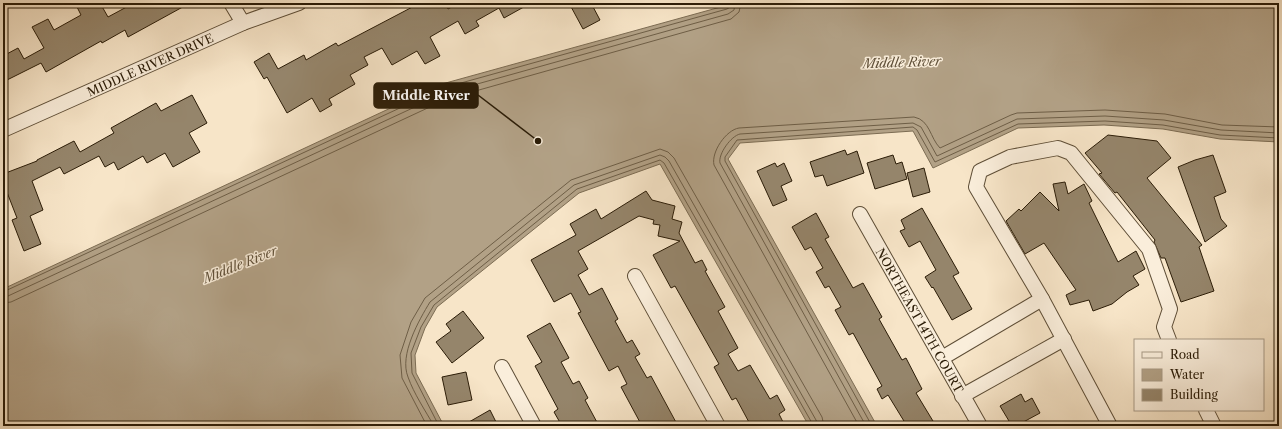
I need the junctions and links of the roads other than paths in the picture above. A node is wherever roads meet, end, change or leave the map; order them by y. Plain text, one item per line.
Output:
1 (231, 3) edge
2 (299, 3) edge
3 (243, 23) junction
4 (3, 130) edge
5 (860, 214) dead end
6 (635, 276) dead end
7 (1042, 299) junction
8 (1064, 339) junction
9 (1169, 339) edge
10 (942, 358) junction
11 (502, 367) dead end
12 (962, 396) junction
13 (1206, 411) edge
14 (534, 426) edge
15 (718, 426) edge
16 (980, 426) edge
17 (1110, 426) edge
18 (1214, 426) edge

1 - 3 street
2 - 3 street, MIDDLE RIVER DRIVE
3 - 4 street, MIDDLE RIVER DRIVE
5 - 10 street, NORTHEAST 14TH COURT
6 - 15 street
7 - 8 street
7 - 9 street
7 - 10 street
8 - 12 street
8 - 17 street
10 - 12 street, NORTHEAST 14TH COURT
11 - 14 street
12 - 16 street, NORTHEAST 14TH COURT
13 - 18 street

